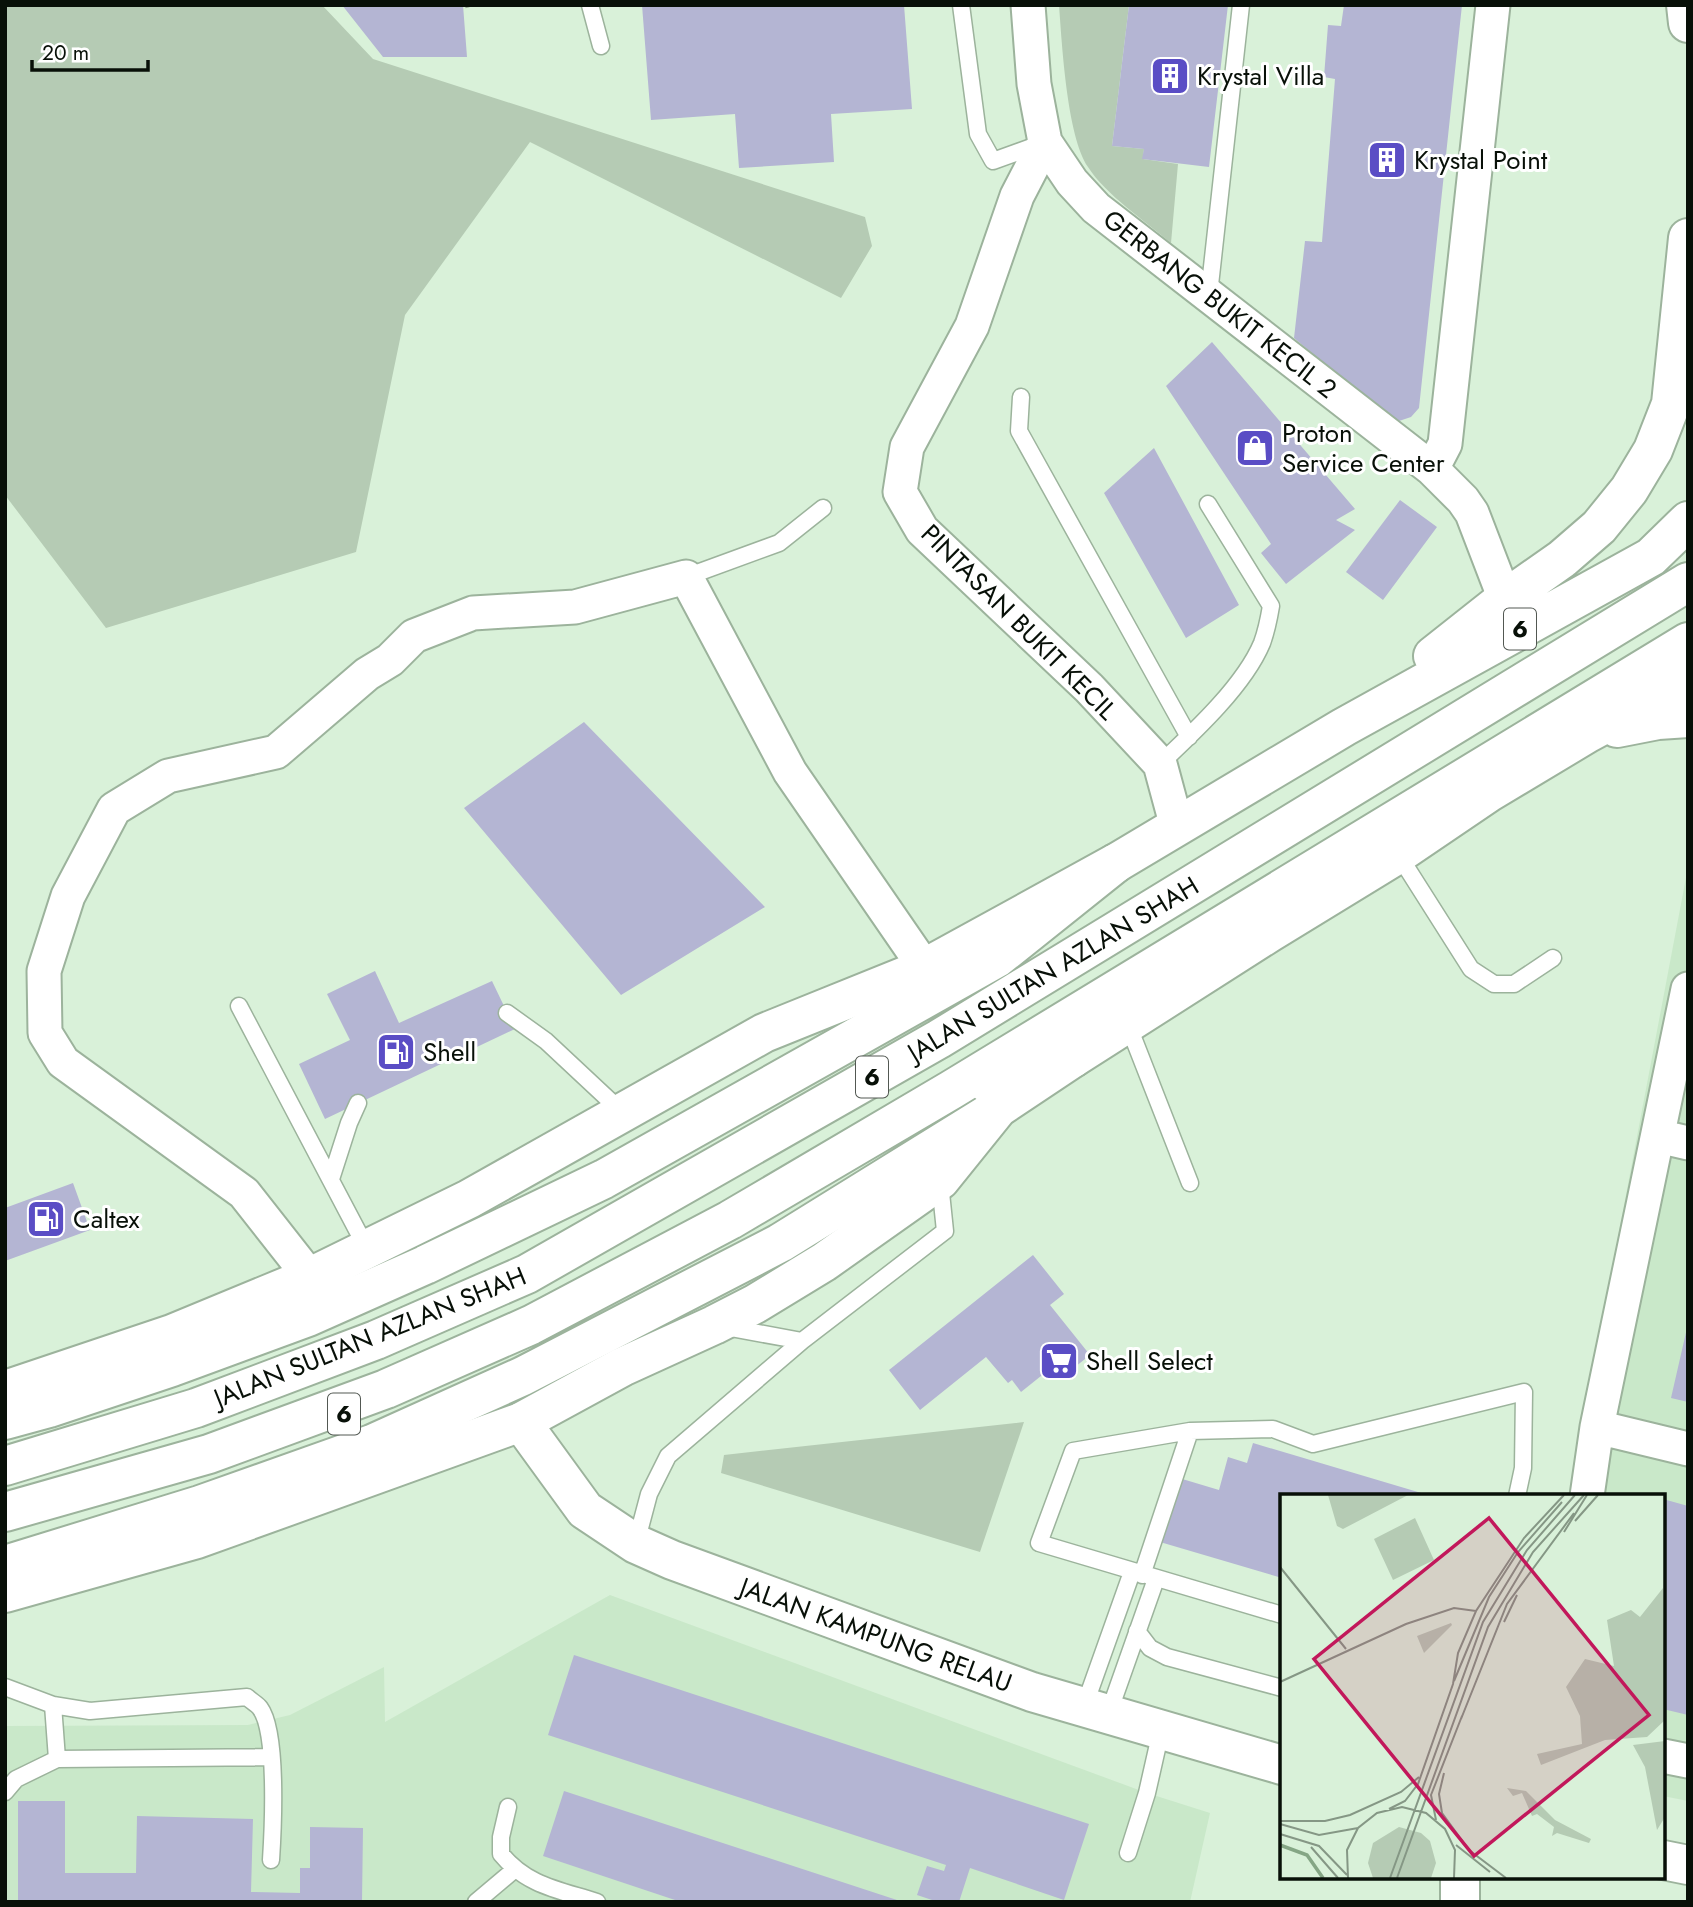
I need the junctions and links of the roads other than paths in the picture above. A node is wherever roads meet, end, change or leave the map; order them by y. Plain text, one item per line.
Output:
1 (590, 5) edge
2 (961, 5) edge
3 (1028, 5) edge
4 (1241, 5) edge
5 (1493, 5) edge
6 (1686, 5) edge
7 (1688, 23) edge
8 (601, 46) dead end
9 (1045, 142) junction
10 (1688, 238) edge
11 (1209, 293) junction
12 (1021, 397) dead end
13 (1432, 470) junction
14 (1208, 504) dead end
15 (823, 508) dead end
16 (1688, 521) edge
17 (686, 577) junction
18 (1688, 582) edge
19 (1506, 599) junction
20 (1688, 642) edge
21 (1688, 680) edge
22 (1688, 718) edge
23 (1344, 727) junction
24 (1588, 733) junction
25 (1189, 737) junction
26 (1160, 764) junction
27 (1177, 827) junction
28 (1398, 854) junction
29 (1116, 863) junction
30 (1553, 958) dead end
31 (925, 968) junction
32 (1688, 989) edge
33 (239, 1006) dead end
34 (507, 1013) dead end
35 (1127, 1022) junction
36 (1073, 1058) junction
37 (358, 1103) dead end
38 (998, 1108) junction
39 (622, 1112) junction
40 (1673, 1139) edge
41 (331, 1179) junction
42 (940, 1180) junction
43 (1190, 1183) dead end
44 (367, 1249) junction
45 (310, 1277) junction
46 (714, 1325) junction
47 (802, 1341) junction
48 (5, 1390) edge
49 (5, 1420) edge
50 (521, 1422) junction
51 (1597, 1427) junction
52 (1190, 1431) junction
53 (1688, 1449) edge
54 (5, 1466) edge
55 (1517, 1494) edge
56 (1587, 1494) edge
57 (5, 1512) edge
58 (5, 1521) edge
59 (636, 1544) junction
60 (5, 1565) edge
61 (1143, 1575) junction
62 (5, 1593) edge
63 (1280, 1614) edge
64 (1137, 1631) junction
65 (5, 1687) edge
66 (1280, 1687) edge
67 (53, 1705) junction
68 (1095, 1713) junction
69 (1161, 1731) junction
70 (1665, 1756) edge
71 (271, 1757) junction
72 (57, 1759) junction
73 (1688, 1761) edge
74 (1280, 1764) edge
75 (5, 1792) edge
76 (508, 1807) dead end
77 (1128, 1853) dead end
78 (271, 1860) dead end
79 (1665, 1860) edge
80 (1688, 1866) edge
81 (514, 1870) junction
82 (1460, 1879) edge
83 (476, 1902) edge
84 (597, 1902) edge
85 (1460, 1902) edge

1 - 8 lane
2 - 9 lane
3 - 9 street, GERBANG BUKIT KECIL 2
4 - 11 lane
5 - 13 street
6 - 7 main road
9 - 11 street, GERBANG BUKIT KECIL 2
9 - 26 street, PINTASAN BUKIT KECIL
10 - 19 main road
11 - 13 street, GERBANG BUKIT KECIL 2
12 - 25 lane
13 - 19 street, GERBANG BUKIT KECIL 2
14 - 25 lane
15 - 17 lane
16 - 23 main road, 6
17 - 31 street
17 - 45 street
18 - 54 main road, JALAN SULTAN AZLAN SHAH / 6
19 - 23 main road
20 - 57 main road, JALAN SULTAN AZLAN SHAH / 6
21 - 24 main road, JALAN SULTAN AZLAN SHAH / 6
22 - 24 main road
23 - 27 main road, 6
24 - 28 main road, JALAN SULTAN AZLAN SHAH / 6
25 - 26 lane
26 - 27 street, PINTASAN BUKIT KECIL
27 - 29 main road, 6
28 - 30 lane
28 - 35 main road, JALAN SULTAN AZLAN SHAH / 6
29 - 31 main road, 6
29 - 49 main road
31 - 39 main road, 6
32 - 40 street
33 - 41 lane
34 - 39 lane
35 - 36 main road, JALAN SULTAN AZLAN SHAH / 6
35 - 43 lane
36 - 38 main road, JALAN SULTAN AZLAN SHAH / 6
36 - 58 main road, JALAN SULTAN AZLAN SHAH / 6
37 - 41 lane
38 - 42 main road, JALAN SULTAN AZLAN SHAH / 6
38 - 60 main road
39 - 44 main road, 6
40 - 51 street
41 - 44 lane
42 - 46 main road, JALAN SULTAN AZLAN SHAH / 6
42 - 47 lane
44 - 45 main road, 6
45 - 48 main road, 6
46 - 47 lane
46 - 50 main road, JALAN SULTAN AZLAN SHAH / 6
47 - 59 lane
50 - 59 main road, JALAN KAMPUNG RELAU
50 - 62 main road, JALAN SULTAN AZLAN SHAH / 6
51 - 53 street
51 - 56 street
52 - 55 lane
52 - 61 lane
52 - 61 lane
59 - 68 main road, JALAN KAMPUNG RELAU
61 - 63 lane
61 - 64 lane
61 - 68 lane
64 - 66 lane
64 - 68 lane
65 - 67 lane
67 - 71 lane
67 - 72 lane
68 - 69 main road, JALAN KAMPUNG RELAU
69 - 74 main road, JALAN KAMPUNG RELAU
69 - 77 lane
70 - 73 street
71 - 72 lane
71 - 78 lane
72 - 75 lane
76 - 81 lane
79 - 80 main road
81 - 83 lane
81 - 84 lane
82 - 85 main road

